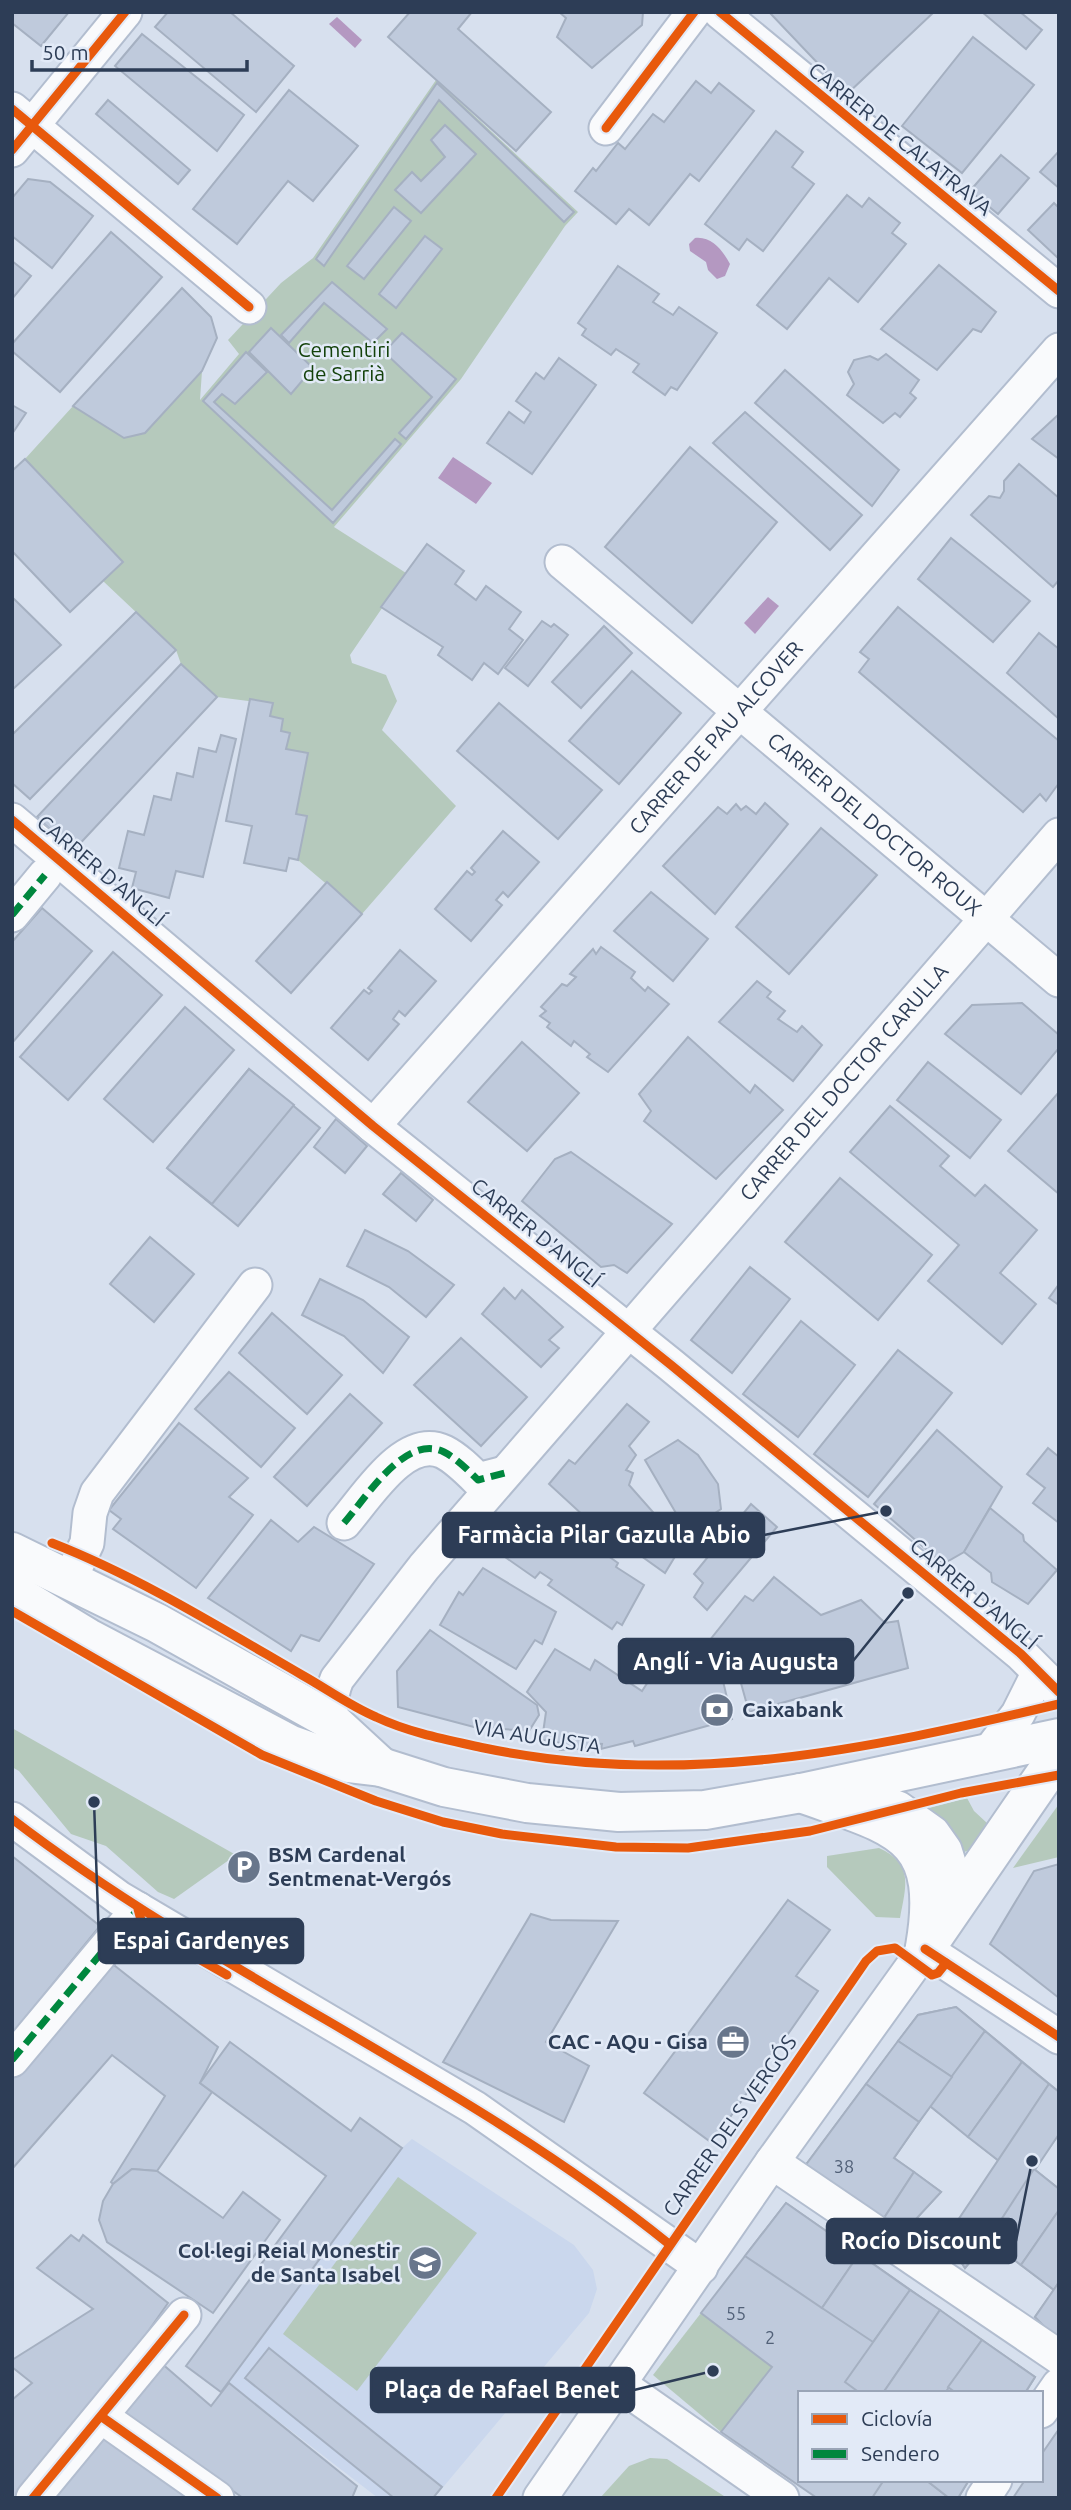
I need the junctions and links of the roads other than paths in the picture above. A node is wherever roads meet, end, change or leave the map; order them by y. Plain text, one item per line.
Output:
1 (125, 12) edge
2 (694, 12) edge
3 (720, 12) edge
4 (18, 128) edge
5 (606, 128) dead end
6 (1059, 291) edge
7 (249, 307) dead end
8 (1059, 350) edge
9 (562, 562) dead end
10 (740, 711) junction
11 (12, 820) edge
12 (1059, 835) edge
13 (45, 875) dead end
14 (12, 915) edge
15 (986, 920) junction
16 (1059, 980) edge
17 (373, 1126) junction
18 (255, 1285) dead end
19 (629, 1331) junction
20 (505, 1473) junction
21 (344, 1523) dead end
22 (12, 1552) edge
23 (70, 1579) junction
24 (12, 1592) edge
25 (1048, 1683) edge
26 (330, 1720) junction
27 (1059, 1738) edge
28 (1059, 1754) edge
29 (986, 1756) junction
30 (340, 1762) junction
31 (381, 1767) junction
32 (840, 1785) junction
33 (801, 1793) junction
34 (12, 1819) edge
35 (138, 1909) junction
36 (925, 1949) junction
37 (1059, 2038) edge
38 (14, 2056) edge
39 (772, 2162) junction
40 (701, 2267) junction
41 (184, 2315) dead end
42 (1059, 2357) edge
43 (619, 2384) junction
44 (1059, 2385) edge
45 (1043, 2408) edge
46 (102, 2417) junction
47 (994, 2482) edge
48 (33, 2498) edge
49 (217, 2498) edge
50 (540, 2498) edge
51 (782, 2498) edge
52 (983, 2498) edge

1 - 4 street
2 - 5 street
3 - 6 street, CARRER DE CALATRAVA
4 - 7 street
8 - 10 street, CARRER DE PAU ALCOVER
9 - 10 street, CARRER DEL DOCTOR ROUX
10 - 15 street, CARRER DEL DOCTOR ROUX
10 - 17 street, CARRER DE PAU ALCOVER
11 - 17 street, CARRER D'ANGLÍ
12 - 15 street, CARRER DEL DOCTOR CARULLA
13 - 14 street
15 - 16 street, CARRER DEL DOCTOR ROUX
15 - 19 street, CARRER DEL DOCTOR CARULLA
17 - 19 street, CARRER D'ANGLÍ
18 - 23 street
19 - 20 street, CARRER DEL DOCTOR CARULLA
19 - 25 street, CARRER D'ANGLÍ
20 - 21 street
20 - 26 street, CARRER DEL DOCTOR CARULLA
22 - 23 main road
23 - 26 main road
24 - 30 main road
25 - 29 street, CARRER D'ANGLÍ
26 - 30 street
26 - 31 main road
27 - 29 main road
28 - 36 main road
29 - 32 main road
30 - 31 main road
31 - 33 main road
32 - 33 main road
32 - 36 street
33 - 36 main road
34 - 35 street
35 - 38 street
35 - 40 street
36 - 37 street
36 - 39 street
39 - 40 street
39 - 42 street
40 - 43 street
41 - 46 street
43 - 50 street
43 - 51 street
44 - 45 street
46 - 48 street
46 - 49 street
47 - 52 street

